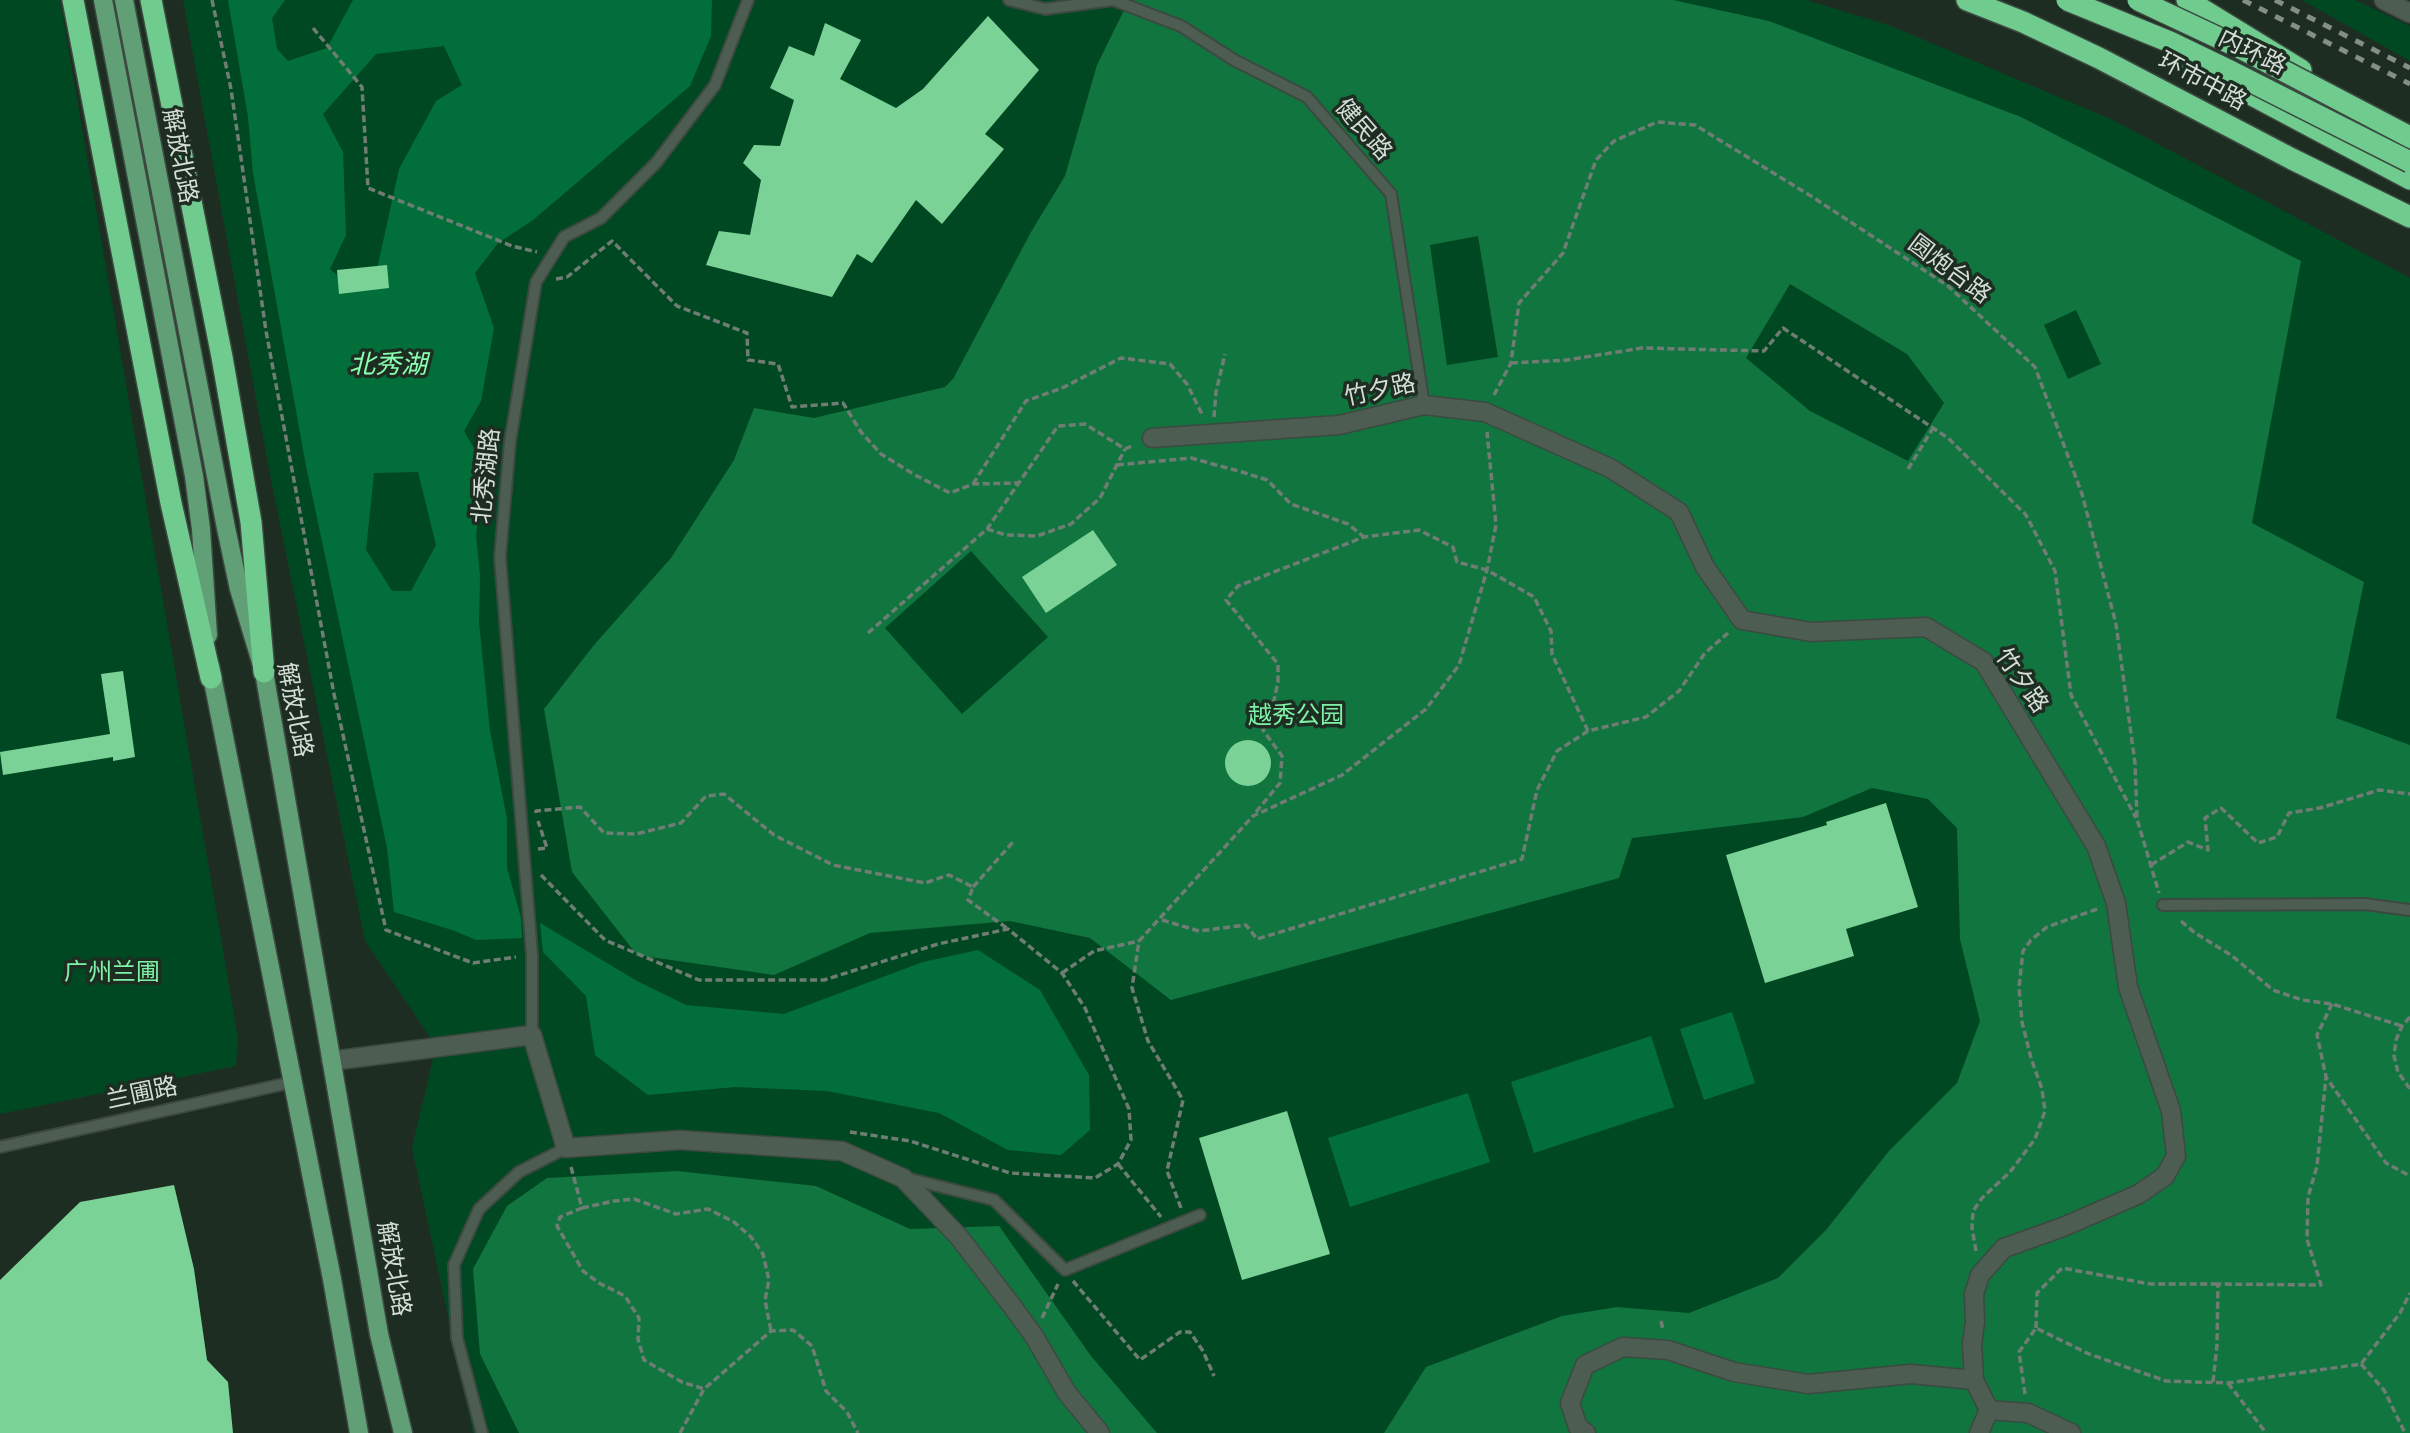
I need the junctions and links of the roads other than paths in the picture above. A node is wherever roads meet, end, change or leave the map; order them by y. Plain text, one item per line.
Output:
1 (73, 0) edge
2 (103, 0) edge
3 (124, 0) edge
4 (151, 0) edge
5 (748, 0) edge
6 (1009, 0) edge
7 (1113, 0) edge
8 (1967, 0) edge
9 (2138, 0) edge
10 (2147, 0) edge
11 (2187, 0) edge
12 (2384, 0) edge
13 (2075, 1) edge
14 (2410, 13) edge
15 (2227, 48) junction
16 (2211, 74) junction
17 (2404, 134) edge
18 (2410, 150) edge
19 (2410, 162) edge
20 (2410, 179) edge
21 (2410, 217) edge
22 (1424, 405) junction
23 (1152, 438) road end
24 (264, 672) junction
25 (211, 678) junction
26 (2163, 905) road end
27 (2410, 910) edge
28 (531, 1035) junction
29 (331, 1061) junction
30 (293, 1082) junction
31 (0, 1147) edge
32 (566, 1148) junction
33 (903, 1178) junction
34 (1200, 1215) dead end
35 (1974, 1380) junction
36 (1989, 1410) junction
37 (359, 1433) edge
38 (403, 1433) edge
39 (482, 1433) edge
40 (1100, 1433) edge
41 (1586, 1433) edge
42 (1979, 1433) edge
43 (2071, 1433) edge

1 - 25 highway
2 - 25 main road, 解放北路
3 - 24 main road, 解放北路
4 - 24 highway
5 - 28 lane, 北秀湖路
6 - 7 lane
7 - 22 lane, 健民路
8 - 21 highway, 环市中路
9 - 17 highway, 内环路, bridge
10 - 15 highway
11 - 17 highway, bridge
12 - 14 street
13 - 16 highway, 环市中路
13 - 19 highway, 内环路, bridge
15 - 16 highway
15 - 18 highway
16 - 20 highway, 环市中路
22 - 23 street, 竹夕路
22 - 35 street, 竹夕路
24 - 29 main road, 解放北路
25 - 30 main road, 解放北路
26 - 27 lane
28 - 29 street
28 - 32 street
29 - 38 main road, 解放北路
30 - 31 lane, 兰圃路
30 - 37 main road, 解放北路
32 - 33 street
32 - 39 lane
33 - 34 lane
33 - 40 street
35 - 36 street
35 - 41 street
36 - 42 street
36 - 43 street

